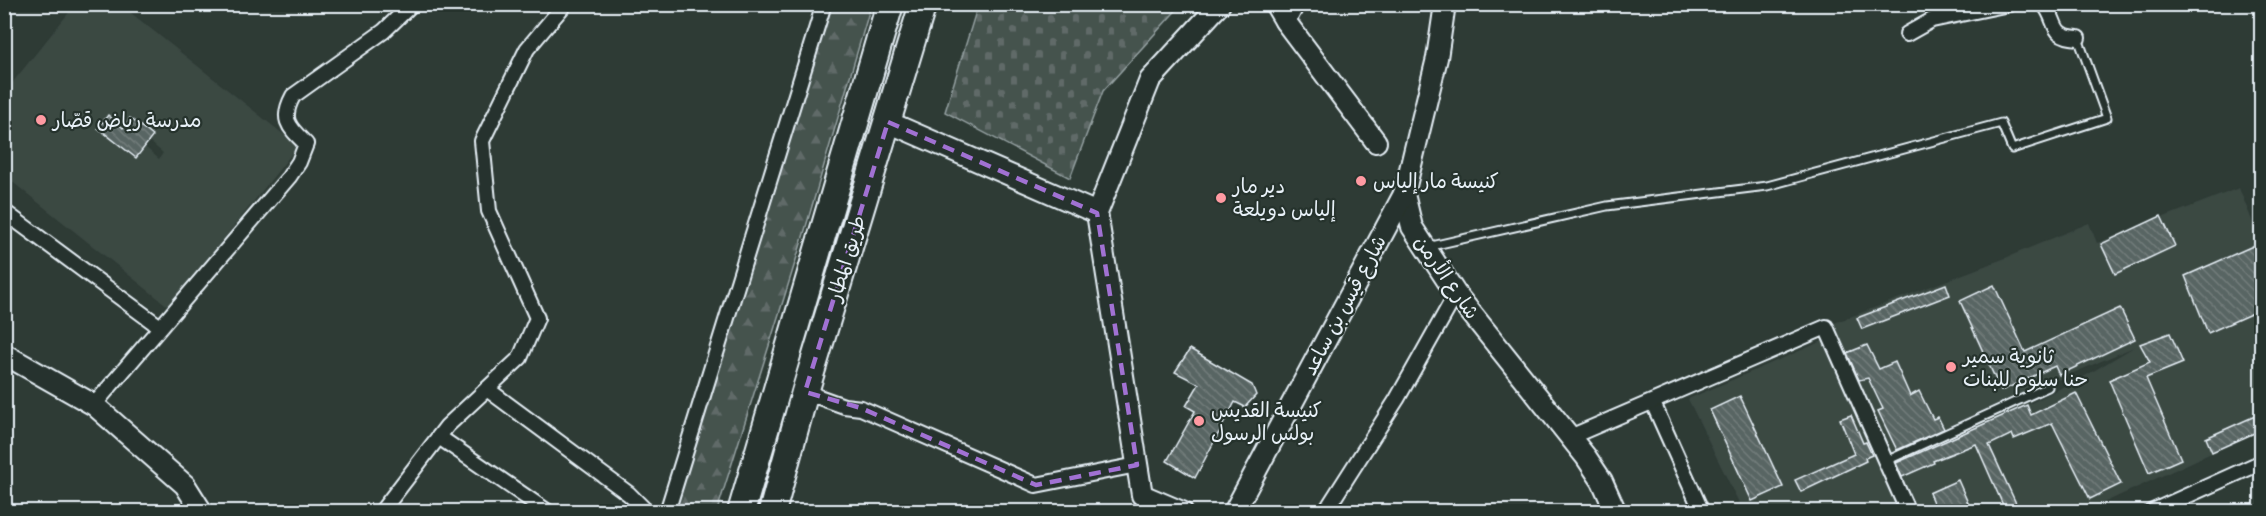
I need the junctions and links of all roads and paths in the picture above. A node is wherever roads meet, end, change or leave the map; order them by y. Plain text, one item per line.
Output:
1 (412, 4) edge
2 (565, 4) edge
3 (824, 4) edge
4 (890, 4) edge
5 (922, 4) edge
6 (1220, 4) edge
7 (1445, 4) edge
8 (2009, 4) edge
9 (2044, 4) edge
10 (1285, 10) edge
11 (1906, 34) dead end
12 (2078, 38) joint
13 (888, 122) junction
14 (1376, 142) dead end
15 (1404, 194) junction
16 (1097, 213) junction
17 (4, 214) edge
18 (1425, 248) junction
19 (1456, 294) junction
20 (160, 327) junction
21 (4, 354) edge
22 (2048, 387) dead end
23 (487, 389) junction
24 (805, 392) junction
25 (1653, 403) junction
26 (94, 405) junction
27 (1570, 436) junction
28 (439, 437) junction
29 (1886, 461) junction
30 (2262, 462) edge
31 (1137, 465) junction
32 (202, 512) edge
33 (381, 512) edge
34 (548, 512) edge
35 (647, 512) edge
36 (667, 512) edge
37 (741, 512) edge
38 (772, 512) edge
39 (1182, 512) edge
40 (1234, 512) edge
41 (1325, 512) edge
42 (1616, 512) edge
43 (1702, 512) edge
44 (1908, 512) edge
45 (2151, 512) edge

1 - 20 street
2 - 23 street
3 - 36 street
4 - 37 highway, طريق المطار
5 - 13 highway, طريق المطار
6 - 16 main road
7 - 15 main road, شارع الأرمن
8 - 11 street
9 - 12 street
10 - 14 main road
12 - 18 lane
13 - 16 main road
13 - 24 highway, طريق المطار
15 - 18 main road, شارع الأرمن
15 - 40 main road, شارع قيس بن ساعد
16 - 31 main road
17 - 20 street
18 - 19 main road, شارع الأرمن
19 - 27 main road, شارع الأرمن
19 - 41 street
20 - 26 street
21 - 26 main road
22 - 29 lane
23 - 28 street
23 - 35 street
24 - 31 street
24 - 38 highway, طريق المطار
25 - 27 street
25 - 29 street
25 - 43 street
26 - 32 main road
27 - 42 main road, شارع الأرمن
28 - 33 street
28 - 34 street
29 - 44 street
30 - 45 street
31 - 39 main road

